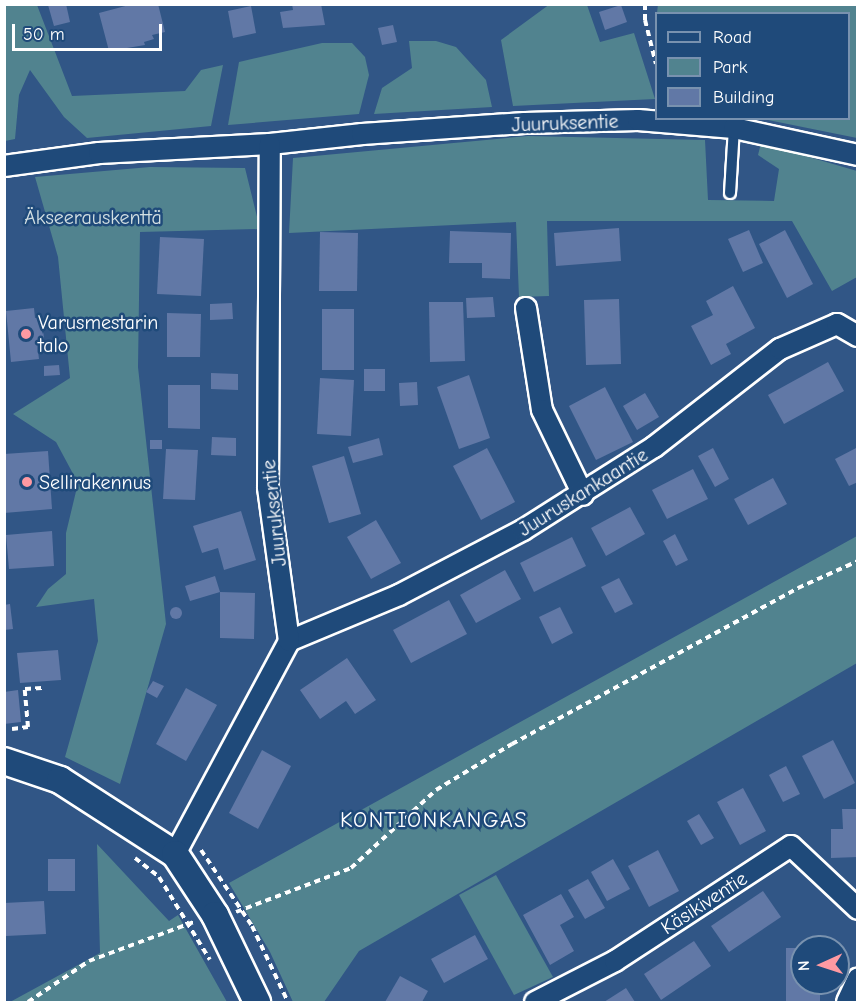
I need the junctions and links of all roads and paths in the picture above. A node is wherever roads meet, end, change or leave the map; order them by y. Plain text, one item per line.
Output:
1 (645, 4) edge
2 (655, 57) edge
3 (677, 121) edge
4 (734, 128) junction
5 (270, 144) junction
6 (858, 155) edge
7 (4, 166) edge
8 (730, 192) dead end
9 (526, 308) dead end
10 (858, 336) edge
11 (583, 495) junction
12 (858, 561) edge
13 (289, 641) junction
14 (42, 688) dead end
15 (12, 729) dead end
16 (4, 761) edge
17 (127, 852) dead end
18 (175, 854) junction
19 (858, 909) edge
20 (214, 915) junction
21 (188, 924) junction
22 (211, 962) dead end
23 (858, 978) edge
24 (28, 1002) edge
25 (258, 1002) edge
26 (535, 1002) edge
27 (847, 1002) edge

1 - 2 path
3 - 4 street, Juuruksentie
3 - 5 street, Juuruksentie
4 - 6 street, Juuruksentie
4 - 8 lane
5 - 7 street, Juuruksentie
5 - 13 street, Juuruksentie
9 - 11 street
10 - 11 street, Juuruskankaantie
11 - 13 street, Juuruskankaantie
12 - 20 path
13 - 18 street
14 - 15 path
16 - 18 street
17 - 21 path
18 - 20 street
19 - 26 street, Käsikiventie
20 - 21 path
20 - 25 street
21 - 22 path
21 - 24 path
23 - 27 street

